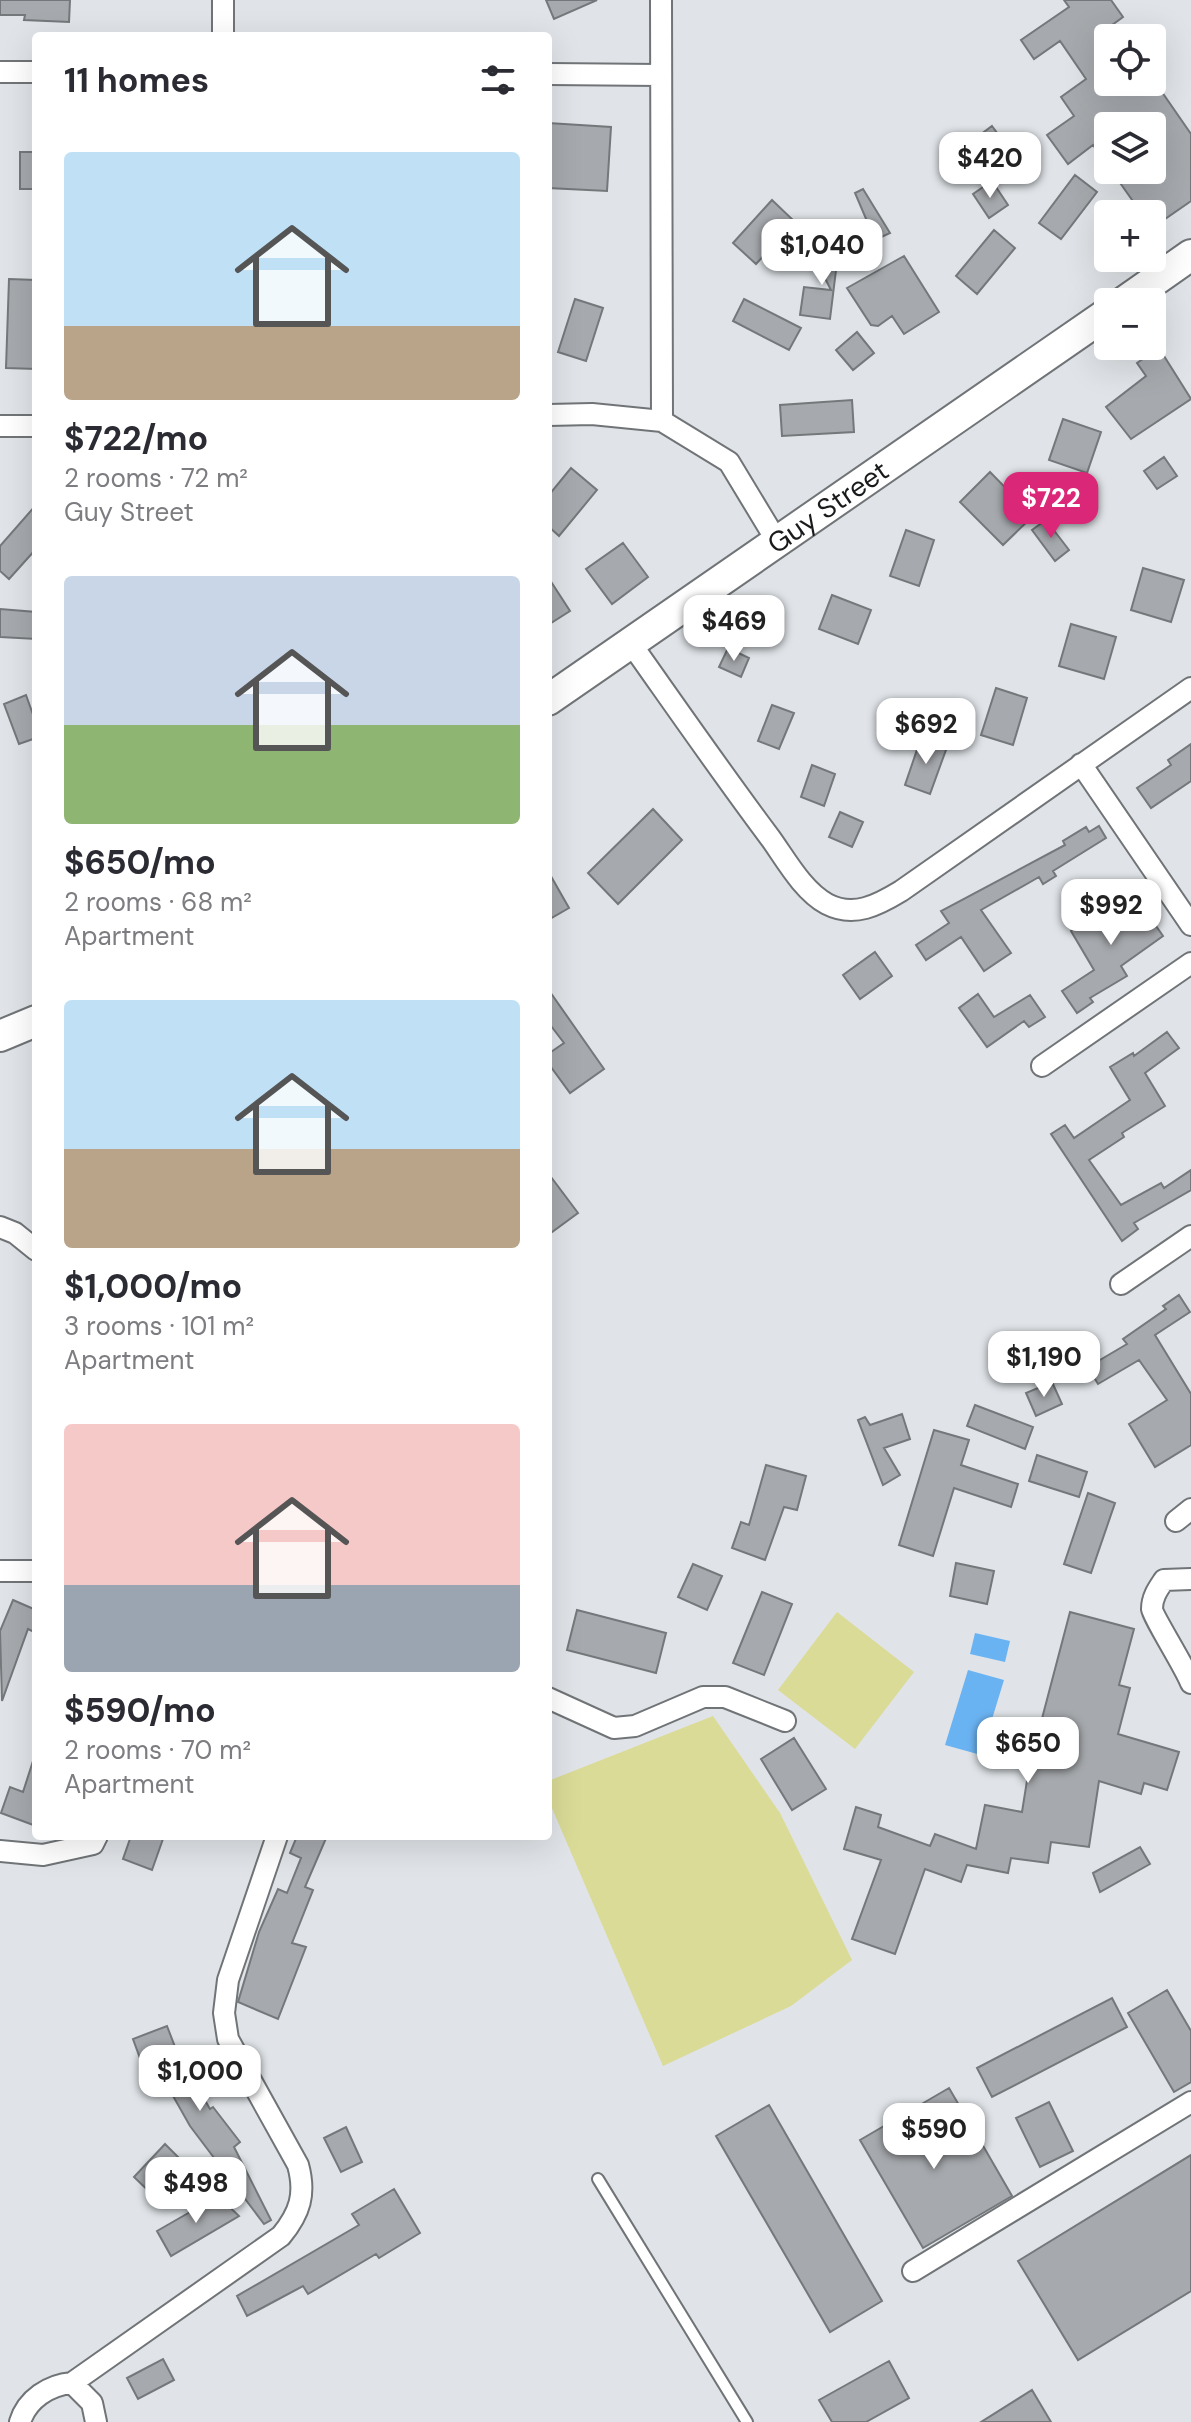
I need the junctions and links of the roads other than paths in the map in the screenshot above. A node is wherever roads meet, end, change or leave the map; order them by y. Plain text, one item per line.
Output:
1 (223, 0) edge
2 (661, 0) edge
3 (223, 32) edge
4 (0, 72) edge
5 (32, 72) edge
6 (552, 74) edge
7 (660, 75) junction
8 (1191, 255) edge
9 (1144, 288) edge
10 (1094, 323) edge
11 (552, 415) edge
12 (662, 421) junction
13 (0, 426) edge
14 (32, 426) edge
15 (778, 543) junction
16 (632, 645) junction
17 (1191, 688) edge
18 (552, 697) edge
19 (1081, 764) junction
20 (1191, 925) edge
21 (1191, 963) edge
22 (32, 1023) edge
23 (0, 1036) edge
24 (1042, 1066) dead end
25 (0, 1227) edge
26 (1191, 1236) edge
27 (32, 1247) edge
28 (1121, 1284) dead end
29 (0, 1571) edge
30 (32, 1571) edge
31 (1191, 1579) edge
32 (1191, 1683) edge
33 (552, 1700) edge
34 (785, 1721) dead end
35 (95, 1840) edge
36 (276, 1840) edge
37 (0, 1851) edge
38 (1191, 2102) edge
39 (598, 2179) dead end
40 (913, 2271) dead end
41 (72, 2383) junction
42 (20, 2422) edge
43 (96, 2422) edge
44 (747, 2422) edge

1 - 3 street
2 - 7 street
4 - 5 street
6 - 7 street
7 - 12 street
8 - 9 street
10 - 15 street, Guy Street
11 - 12 street
12 - 15 street
13 - 14 street
15 - 16 street, Guy Street
16 - 18 street, Guy Street
16 - 19 street
17 - 19 street
19 - 20 street
21 - 24 street
22 - 23 street
25 - 27 street
26 - 28 street
29 - 30 street
31 - 32 street
33 - 34 street
35 - 37 street
36 - 41 street
38 - 40 street
39 - 44 lane
41 - 42 street
41 - 43 street

